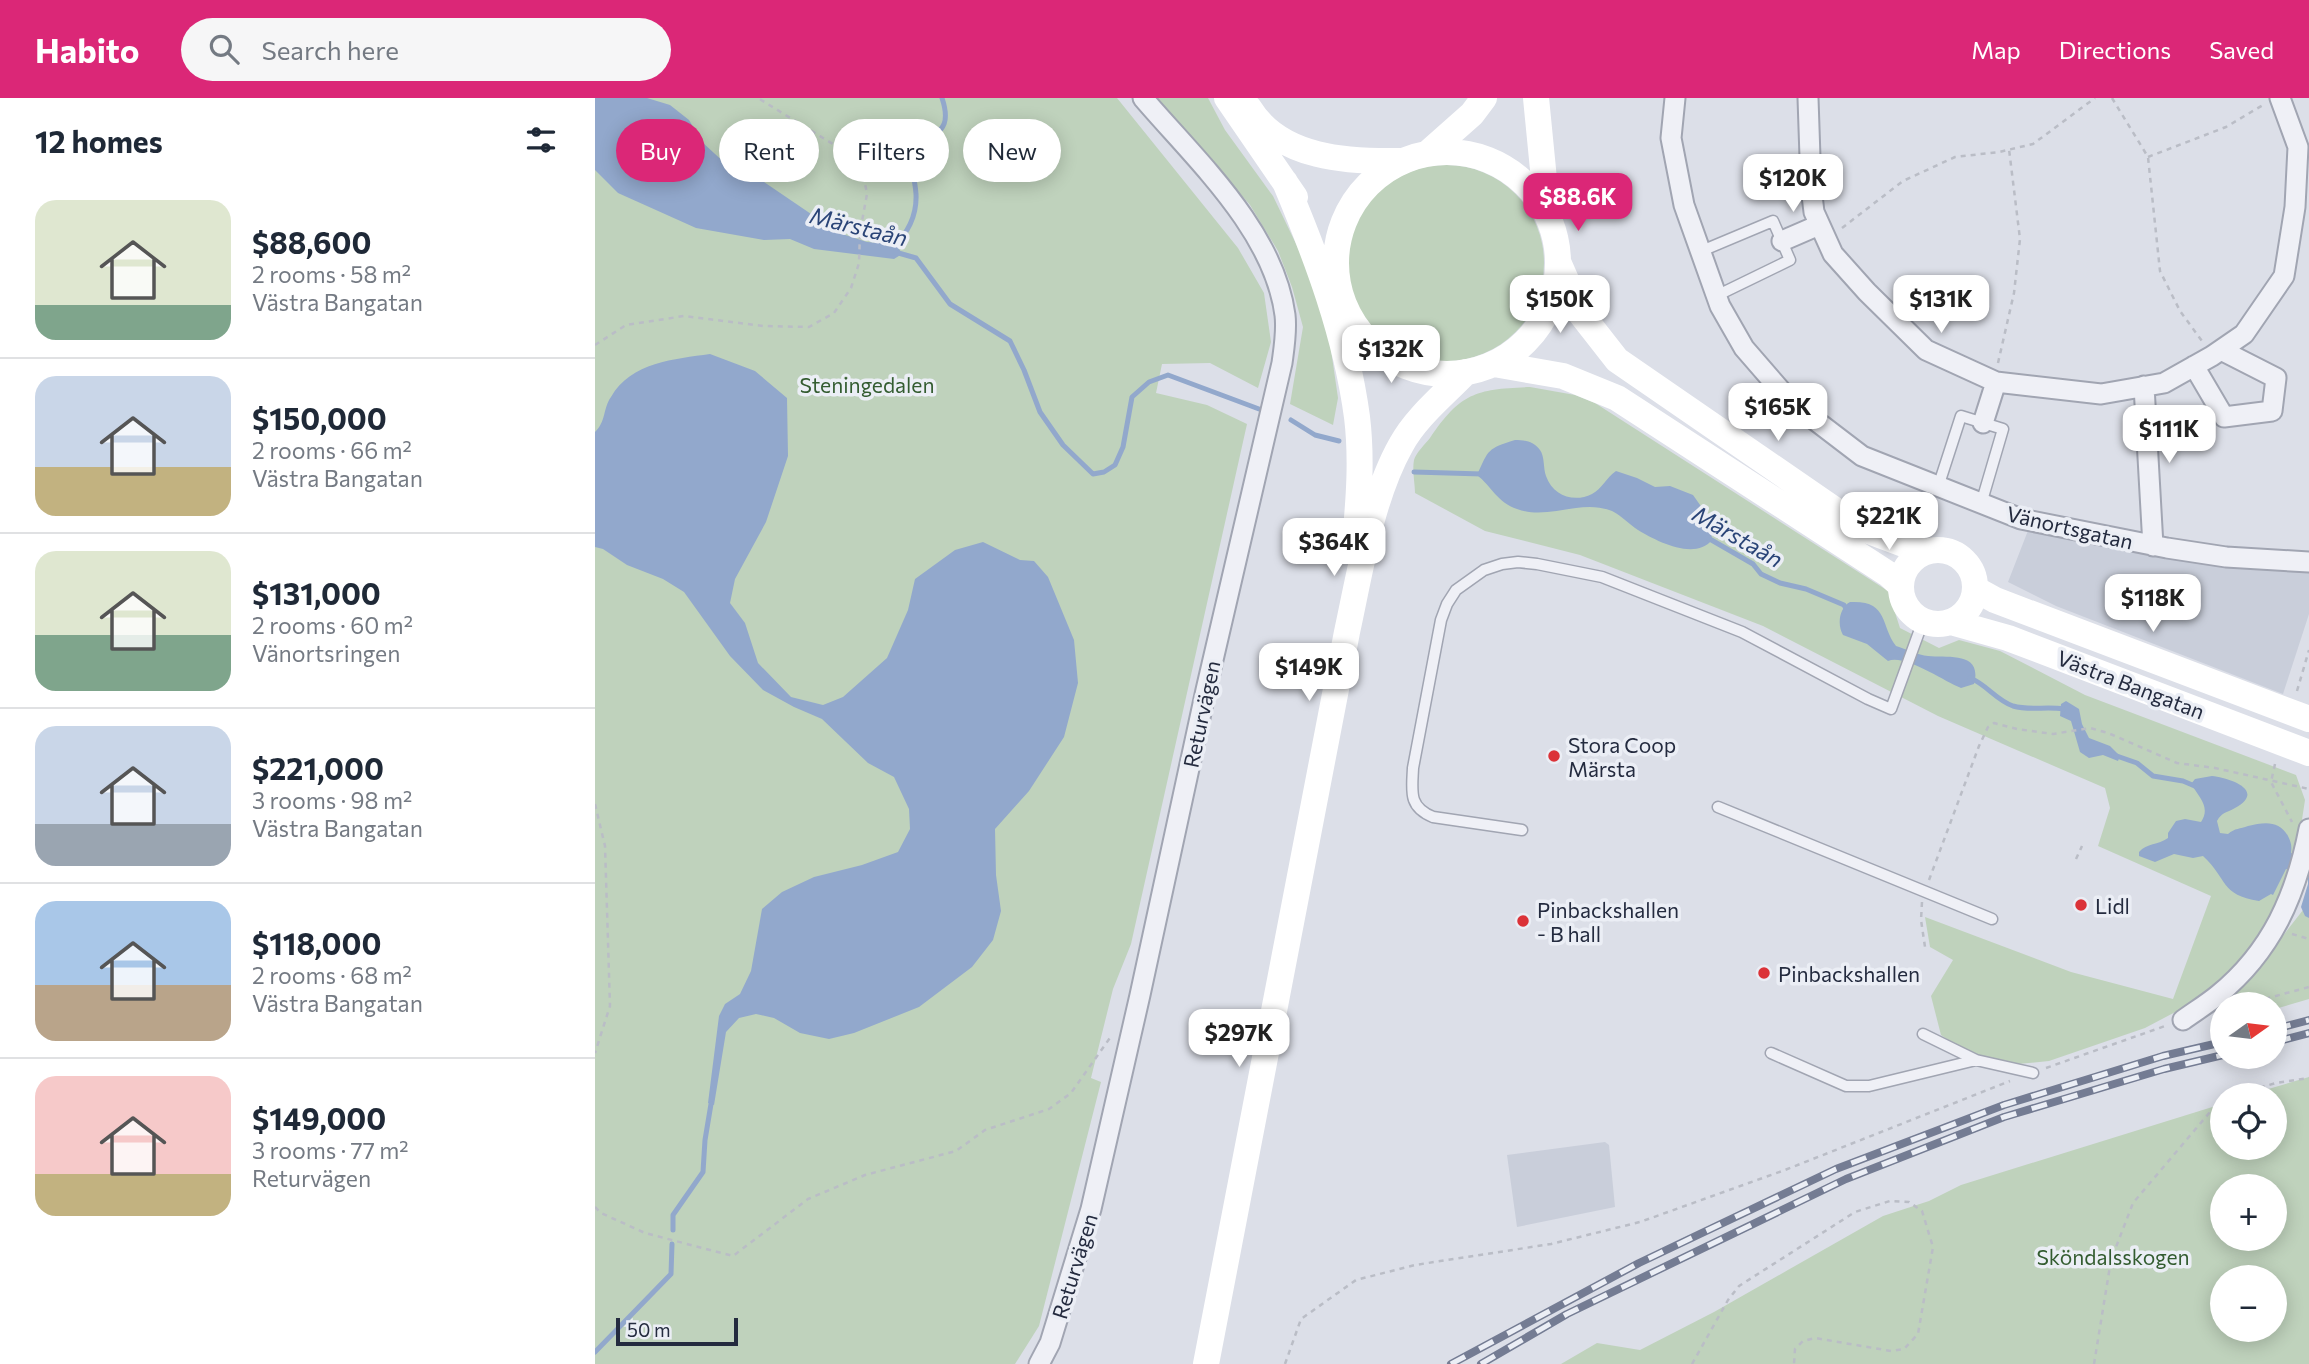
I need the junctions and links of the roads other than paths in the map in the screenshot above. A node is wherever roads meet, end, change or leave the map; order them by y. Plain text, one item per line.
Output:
1 (1143, 98) edge
2 (1227, 98) edge
3 (1243, 98) edge
4 (1484, 98) edge
5 (1536, 98) edge
6 (1675, 98) edge
7 (1808, 98) edge
8 (2271, 102) edge
9 (1415, 157) junction
10 (1285, 182) junction
11 (1548, 215) junction
12 (1823, 232) junction
13 (1782, 240) junction
14 (1699, 252) junction
15 (1558, 262) junction
16 (1337, 280) junction
17 (1716, 296) junction
18 (1351, 320) junction
19 (2217, 353) junction
20 (1494, 364) junction
21 (2194, 366) junction
22 (1466, 372) junction
23 (1996, 382) junction
24 (2144, 386) junction
25 (1983, 423) junction
26 (1938, 487) junction
27 (1981, 504) junction
28 (1368, 534) junction
29 (2160, 547) junction
30 (1925, 552) junction
31 (2309, 562) edge
32 (1901, 586) junction
33 (1975, 589) junction
34 (1951, 622) junction
35 (1347, 632) junction
36 (1919, 632) junction
37 (2309, 719) edge
38 (2309, 753) edge
39 (1718, 807) dead end
40 (2309, 829) edge
41 (1522, 830) dead end
42 (1992, 919) dead end
43 (2183, 1020) road end
44 (1923, 1034) dead end
45 (1771, 1053) dead end
46 (1976, 1060) junction
47 (2033, 1073) road end
48 (1039, 1364) edge
49 (1206, 1364) edge

1 - 48 street, Returvägen
2 - 10 street
3 - 9 street
4 - 9 street
5 - 11 street
6 - 14 street, Vänortsgatan
7 - 12 street
8 - 19 street
9 - 11 street
9 - 16 street
10 - 16 street
10 - 35 street
11 - 15 street
12 - 13 street
12 - 23 street
13 - 14 lane
13 - 17 lane
14 - 17 street, Vänortsgatan
15 - 20 street
15 - 30 street
16 - 18 street
17 - 26 street, Vänortsgatan
18 - 22 street
18 - 28 street
19 - 21 street
19 - 21 street
20 - 22 street
20 - 32 street
21 - 24 street
22 - 28 street
23 - 24 street
23 - 25 street
24 - 29 street
25 - 26 lane
25 - 27 lane
26 - 27 street, Vänortsgatan
27 - 29 street, Vänortsgatan
28 - 35 street
29 - 31 street, Vänortsgatan
30 - 32 street
30 - 33 street
32 - 36 street
33 - 34 street
33 - 37 street, Västra Bangatan
34 - 36 street, Västra Bangatan
34 - 38 street, Västra Bangatan
35 - 49 street
36 - 41 lane
39 - 42 lane
40 - 43 street
44 - 46 lane
45 - 46 lane
46 - 47 lane

